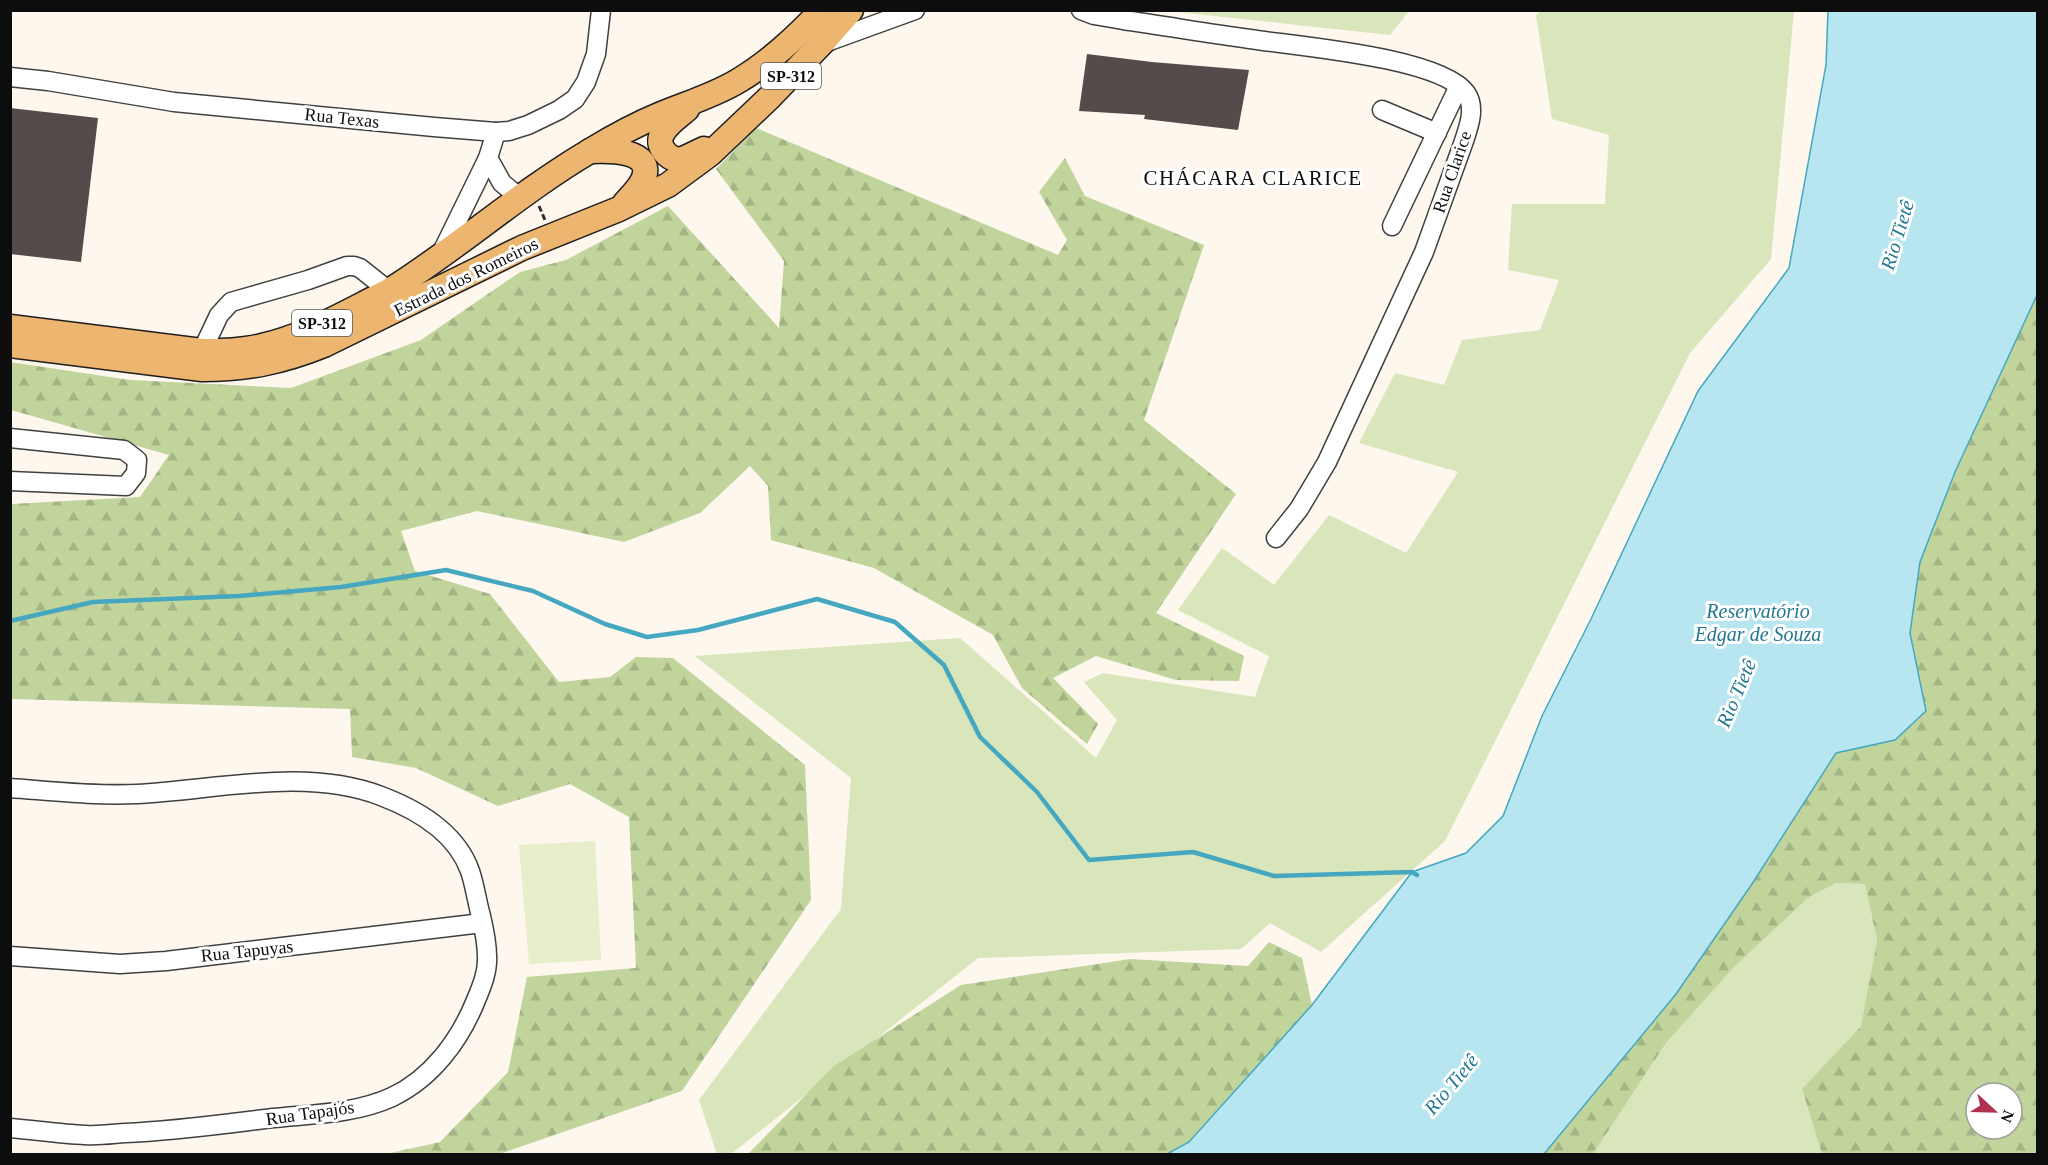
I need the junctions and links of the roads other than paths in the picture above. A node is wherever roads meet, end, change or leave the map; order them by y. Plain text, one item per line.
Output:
1 (601, 10) edge
2 (822, 10) edge
3 (851, 10) edge
4 (915, 10) edge
5 (1081, 10) edge
6 (822, 43) junction
7 (10, 77) edge
8 (1459, 86) junction
9 (695, 102) junction
10 (1382, 110) dead end
11 (496, 132) junction
12 (1437, 133) junction
13 (727, 136) junction
14 (589, 151) junction
15 (488, 158) junction
16 (525, 193) junction
17 (619, 209) junction
18 (1392, 226) dead end
19 (439, 257) junction
20 (389, 291) junction
21 (10, 327) edge
22 (10, 345) edge
23 (202, 351) junction
24 (10, 438) edge
25 (10, 481) edge
26 (1276, 538) dead end
27 (10, 788) edge
28 (482, 923) junction
29 (10, 956) edge
30 (10, 1128) edge

1 - 11 street, Rua Texas
2 - 9 main road, Estrada dos Romeiros / SP-312
3 - 6 main road, Estrada dos Romeiros / SP-312
4 - 6 street
5 - 8 street
6 - 13 main road, Estrada dos Romeiros / SP-312
7 - 11 street, Rua Texas
8 - 12 street
8 - 26 street, Rua Clarice
9 - 13 main road
9 - 14 main road, Estrada dos Romeiros / SP-312
10 - 12 street
11 - 15 street
12 - 18 street
13 - 17 main road, Estrada dos Romeiros / SP-312
14 - 16 main road, Estrada dos Romeiros / SP-312
14 - 17 main road
15 - 16 street
15 - 19 street
16 - 19 main road, Estrada dos Romeiros / SP-312
17 - 22 main road, Estrada dos Romeiros / SP-312
19 - 20 main road, Estrada dos Romeiros / SP-312
20 - 23 main road, Estrada dos Romeiros / SP-312
20 - 23 street
21 - 23 main road, Estrada dos Romeiros / SP-312
24 - 25 street
27 - 28 street, Rua Tapajós
28 - 29 street, Rua Tapuyas
28 - 30 street, Rua Tapajós

